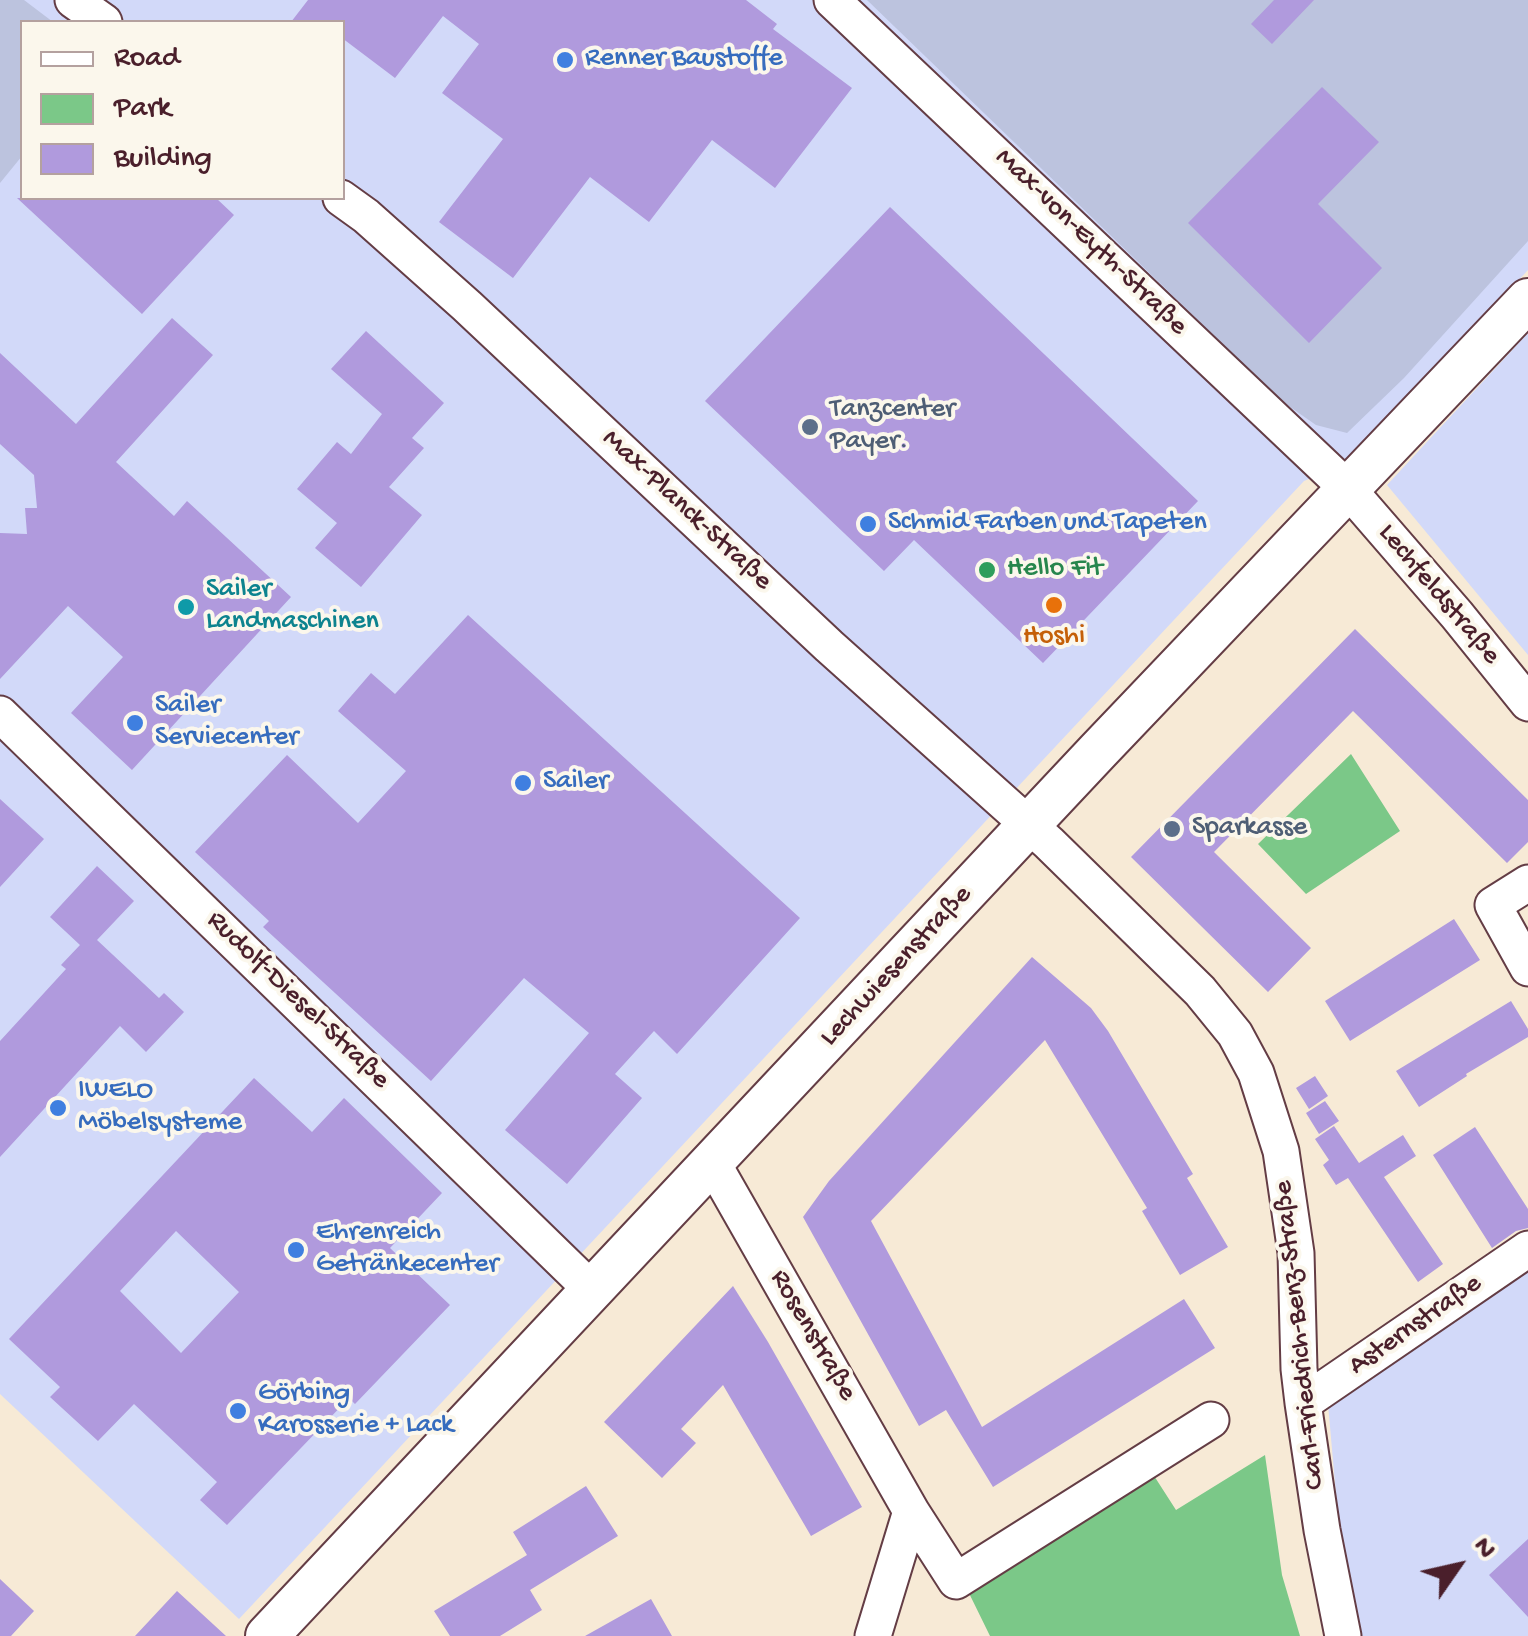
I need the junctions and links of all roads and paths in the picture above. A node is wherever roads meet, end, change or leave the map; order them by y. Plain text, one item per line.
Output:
1 (73, 0) edge
2 (832, 0) edge
3 (101, 20) edge
4 (344, 200) edge
5 (1528, 300) edge
6 (1346, 488) junction
7 (1528, 703) edge
8 (0, 714) edge
9 (1030, 826) junction
10 (1528, 883) edge
11 (1528, 968) edge
12 (712, 1162) junction
13 (1528, 1249) edge
14 (592, 1290) junction
15 (1303, 1403) junction
16 (1211, 1420) dead end
17 (911, 1511) junction
18 (268, 1636) edge
19 (873, 1636) edge
20 (1344, 1636) edge

1 - 3 street
2 - 6 street, Max-von-Eyth-Straße
4 - 9 street, Max-Planck-Straße
5 - 6 street, Lechwiesenstraße
6 - 7 street, Lechfeldstraße
6 - 9 street, Lechwiesenstraße
8 - 14 street, Rudolf-Diesel-Straße
9 - 12 street, Lechwiesenstraße
9 - 15 street, Carl-Friedrich-Benz-Straße
10 - 11 street
12 - 14 street, Lechwiesenstraße
12 - 17 street, Rosenstraße
13 - 15 street, Asternstraße
14 - 18 street, Lechwiesenstraße
15 - 20 street, Carl-Friedrich-Benz-Straße
16 - 17 street, Rosenstraße
17 - 19 street

